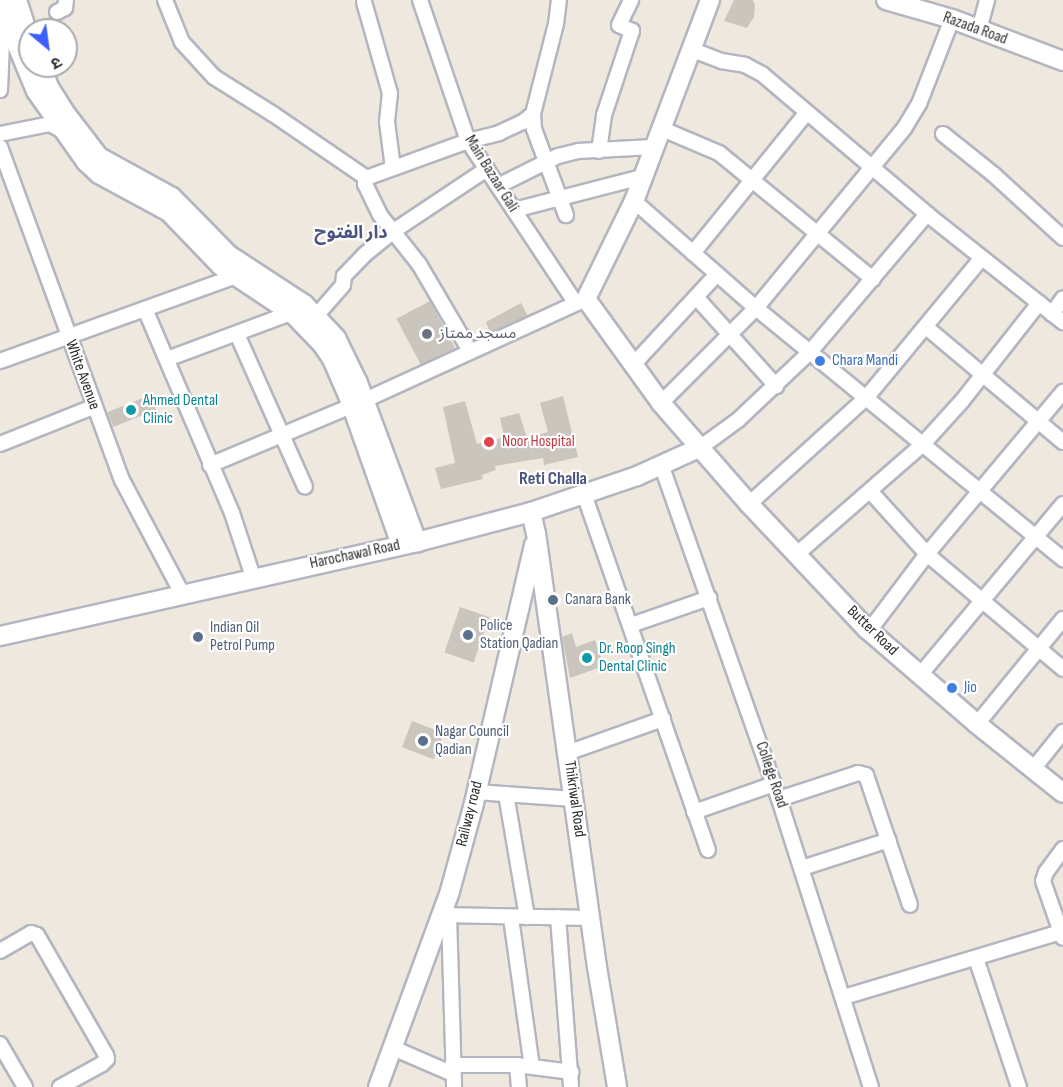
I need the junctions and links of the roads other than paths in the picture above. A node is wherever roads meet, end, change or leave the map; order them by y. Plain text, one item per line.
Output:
1 (66, 0) edge
2 (165, 0) edge
3 (420, 0) edge
4 (559, 0) edge
5 (631, 0) edge
6 (710, 0) edge
7 (886, 0) edge
8 (987, 0) edge
9 (365, 1) edge
10 (11, 10) edge
11 (57, 12) dead end
12 (952, 19) junction
13 (979, 30) junction
14 (690, 49) junction
15 (1063, 61) edge
16 (45, 78) edge
17 (0, 90) edge
18 (807, 112) junction
19 (532, 114) junction
20 (660, 128) junction
21 (63, 131) junction
22 (0, 134) edge
23 (943, 134) dead end
24 (468, 141) junction
25 (0, 147) edge
26 (653, 147) junction
27 (599, 151) junction
28 (546, 162) junction
29 (102, 168) junction
30 (393, 168) junction
31 (873, 168) junction
32 (487, 169) junction
33 (365, 177) junction
34 (642, 177) junction
35 (753, 180) junction
36 (498, 186) junction
37 (559, 198) junction
38 (634, 201) junction
39 (514, 210) junction
40 (927, 214) junction
41 (566, 215) dead end
42 (392, 232) junction
43 (818, 234) junction
44 (1063, 237) edge
45 (693, 253) junction
46 (981, 259) junction
47 (232, 268) junction
48 (717, 274) junction
49 (873, 279) junction
50 (696, 297) junction
51 (1063, 298) edge
52 (580, 301) junction
53 (1039, 303) junction
54 (756, 308) junction
55 (145, 309) junction
56 (305, 311) junction
57 (1058, 318) edge
58 (926, 327) junction
59 (237, 334) junction
60 (731, 334) junction
61 (68, 335) junction
62 (470, 351) junction
63 (810, 352) junction
64 (167, 359) junction
65 (0, 361) edge
66 (632, 366) junction
67 (983, 375) junction
68 (776, 386) junction
69 (1063, 392) edge
70 (866, 398) junction
71 (358, 403) junction
72 (661, 403) junction
73 (93, 407) junction
74 (1038, 421) junction
75 (282, 435) junction
76 (1063, 442) edge
77 (0, 444) edge
78 (923, 444) junction
79 (701, 447) junction
80 (210, 465) junction
81 (662, 467) junction
82 (304, 487) dead end
83 (870, 491) junction
84 (980, 491) junction
85 (584, 494) junction
86 (749, 504) junction
87 (1063, 504) edge
88 (531, 512) junction
89 (536, 533) junction
90 (1036, 537) junction
91 (409, 543) junction
92 (927, 554) junction
93 (797, 555) junction
94 (1063, 559) edge
95 (253, 577) junction
96 (183, 595) junction
97 (709, 598) junction
98 (983, 600) junction
99 (1063, 618) edge
100 (631, 625) junction
101 (2, 631) edge
102 (869, 631) junction
103 (1040, 647) junction
104 (1063, 669) edge
105 (920, 675) junction
106 (663, 719) junction
107 (977, 724) junction
108 (1063, 732) edge
109 (567, 753) junction
110 (1033, 769) junction
111 (774, 784) junction
112 (476, 792) junction
113 (1063, 793) edge
114 (506, 794) junction
115 (574, 799) junction
116 (779, 799) junction
117 (694, 812) junction
118 (889, 840) junction
119 (1063, 849) edge
120 (708, 850) dead end
121 (802, 868) junction
122 (910, 905) dead end
123 (445, 915) junction
124 (527, 917) junction
125 (558, 917) junction
126 (511, 918) junction
127 (590, 918) junction
128 (1062, 935) edge
129 (1, 949) edge
130 (976, 958) junction
131 (844, 997) junction
132 (0, 1044) edge
133 (393, 1048) junction
134 (517, 1065) junction
135 (532, 1067) junction
136 (572, 1072) junction
137 (453, 1075) edge
138 (1015, 1086) edge
139 (25, 1087) edge
140 (60, 1087) edge
141 (378, 1087) edge
142 (519, 1087) edge
143 (571, 1087) edge
144 (617, 1087) edge
145 (871, 1087) edge

1 - 11 street
2 - 33 street
3 - 24 street, Main Bazaar Gali
4 - 19 street
5 - 27 street
6 - 14 main road
7 - 12 main road, Razada Road
8 - 13 street
9 - 30 street
10 - 17 street
10 - 21 main road
12 - 13 main road, Razada Road
12 - 31 street
13 - 15 main road, Razada Road
14 - 18 street
14 - 20 main road
16 - 29 main road
18 - 31 street
18 - 35 street
19 - 24 street
19 - 28 street
20 - 26 main road
20 - 35 street
21 - 22 street
21 - 29 main road
23 - 44 street
24 - 30 street
24 - 32 street, Main Bazaar Gali
25 - 61 street, White Avenue
26 - 27 street
26 - 34 main road
27 - 28 street
28 - 36 street
28 - 37 street
29 - 47 main road
30 - 33 street
31 - 40 street
31 - 43 street
32 - 36 street, Main Bazaar Gali
32 - 42 street
33 - 42 street
34 - 37 street
34 - 38 main road
35 - 43 street
35 - 45 street
36 - 39 street, Main Bazaar Gali
37 - 39 street
37 - 41 street
38 - 45 street
38 - 52 main road
39 - 52 street, Main Bazaar Gali
40 - 46 street
40 - 49 street
42 - 56 street
42 - 62 street
43 - 49 street
43 - 54 street
45 - 48 street
46 - 53 street
46 - 58 street
47 - 55 street
47 - 56 main road
48 - 50 street
48 - 54 street
49 - 63 street
50 - 60 street
50 - 66 street
51 - 57 street
52 - 62 street
52 - 66 main road, Butter Road
53 - 57 street
53 - 67 street
54 - 60 street
54 - 63 street
55 - 61 street
55 - 64 street
56 - 59 street
56 - 71 main road
58 - 67 street
58 - 70 street
59 - 64 street
59 - 75 street
60 - 68 street
60 - 72 street
61 - 65 street
61 - 73 street, White Avenue
62 - 71 street
63 - 68 street
63 - 70 street
64 - 80 street
66 - 72 main road, Butter Road
67 - 74 street
67 - 78 street
68 - 79 street
69 - 74 street
70 - 78 street
70 - 86 street
71 - 75 street
71 - 91 main road
72 - 79 main road, Butter Road
73 - 77 street
73 - 96 street, White Avenue
74 - 76 street
74 - 84 street
75 - 80 street
75 - 82 street
78 - 83 street
78 - 84 street
79 - 81 main road, Harochawal Road
79 - 86 main road, Butter Road
80 - 95 street
81 - 85 main road, Harochawal Road
81 - 97 street, College Road
83 - 92 street
83 - 93 street
84 - 90 street
84 - 92 street
85 - 88 main road, Harochawal Road
85 - 100 street
86 - 93 main road, Butter Road
87 - 90 street
88 - 89 main road, Thikriwal Road
88 - 91 main road, Harochawal Road
89 - 109 main road, Thikriwal Road
89 - 112 main road, Railway road
90 - 94 street
90 - 98 street
91 - 95 main road, Harochawal Road
92 - 98 street
92 - 102 street
93 - 102 main road, Butter Road
95 - 96 main road, Harochawal Road
96 - 101 main road, Harochawal Road
97 - 100 street
97 - 111 street, College Road
98 - 103 street
98 - 105 street
99 - 103 street
100 - 106 street
102 - 105 main road, Butter Road
103 - 104 street
103 - 107 street
105 - 107 main road, Butter Road
106 - 109 street
106 - 117 street
107 - 110 main road, Butter Road
108 - 110 street
109 - 115 main road, Thikriwal Road
110 - 113 main road, Butter Road
111 - 116 street, College Road
111 - 117 street
112 - 114 street
112 - 123 main road, Railway road
114 - 115 street
114 - 124 street
115 - 127 main road, Thikriwal Road
116 - 118 street
116 - 121 street, College Road
117 - 120 street
118 - 121 street
118 - 122 street
119 - 128 street
121 - 131 street, College Road
123 - 126 street
123 - 133 main road, Railway road
123 - 137 street
124 - 125 street
124 - 126 street
125 - 127 street
125 - 136 street
126 - 135 street
127 - 144 main road, Thikriwal Road
128 - 130 street
129 - 140 street
130 - 131 street
130 - 138 street
131 - 145 street, College Road
132 - 139 street
133 - 137 street
133 - 141 main road, Railway road
134 - 135 street
134 - 137 street
134 - 142 street
135 - 136 street
136 - 143 street

